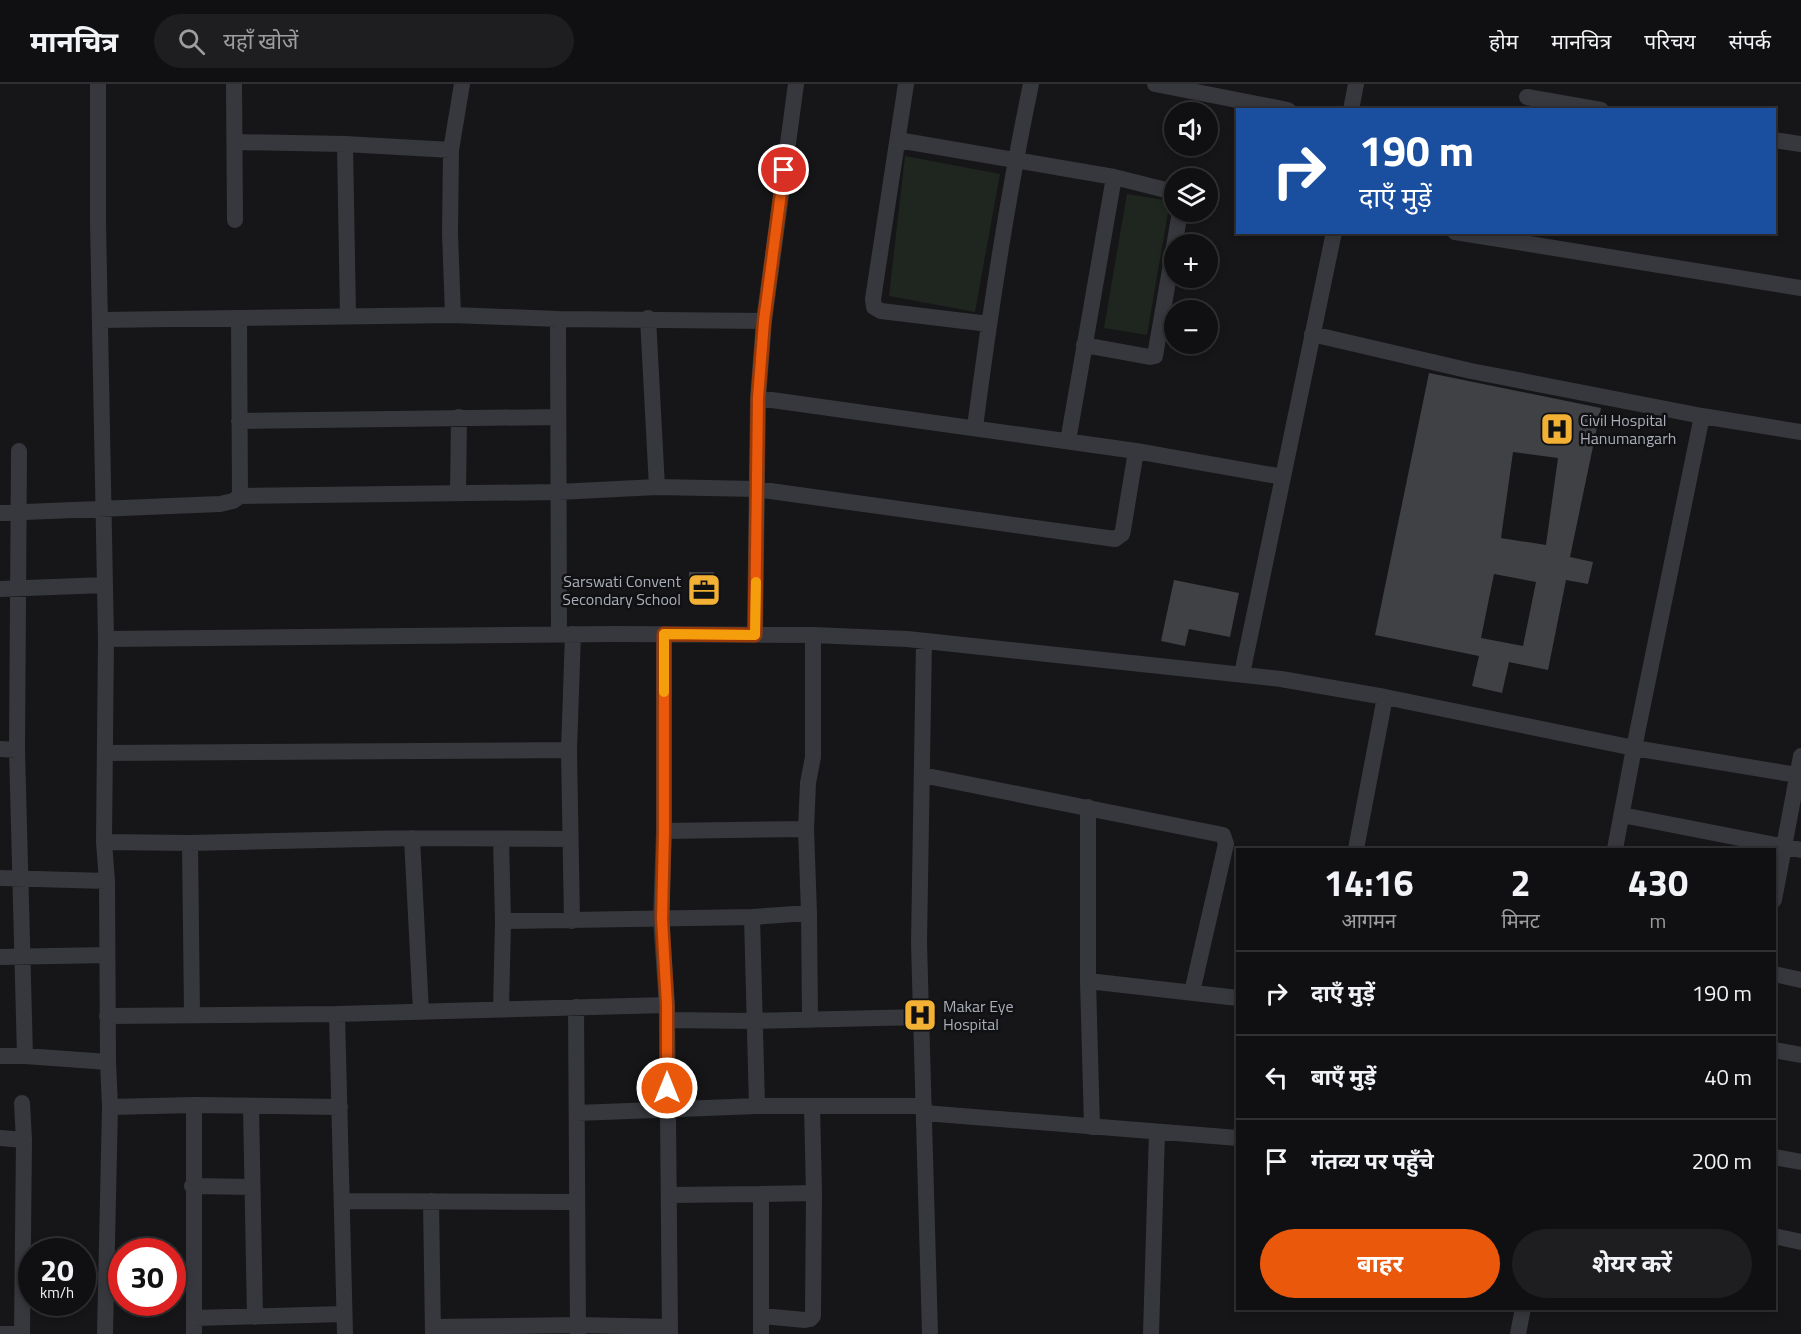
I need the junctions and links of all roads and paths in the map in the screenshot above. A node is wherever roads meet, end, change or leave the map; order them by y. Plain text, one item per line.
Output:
1 (98, 84) edge
2 (234, 84) edge
3 (462, 84) edge
4 (796, 84) edge
5 (906, 84) edge
6 (1031, 84) edge
7 (1155, 84) edge
8 (1356, 84) edge
9 (1215, 90) edge
10 (1527, 97) edge
11 (1281, 108) edge
12 (1351, 108) edge
13 (1590, 108) edge
14 (898, 140) junction
15 (1776, 140) edge
16 (235, 142) junction
17 (345, 144) junction
18 (1801, 144) edge
19 (452, 150) junction
20 (1015, 160) junction
21 (1114, 177) junction
22 (1164, 190) edge
23 (235, 220) dead end
24 (1178, 222) edge
25 (1334, 234) edge
26 (1475, 234) edge
27 (1504, 237) edge
28 (1801, 288) edge
29 (453, 315) junction
30 (348, 316) junction
31 (239, 318) junction
32 (648, 318) junction
33 (558, 319) junction
34 (101, 320) junction
35 (764, 321) junction
36 (989, 324) junction
37 (1311, 334) junction
38 (1084, 345) junction
39 (758, 398) junction
40 (1702, 416) junction
41 (459, 417) junction
42 (558, 417) junction
43 (239, 421) junction
44 (975, 427) junction
45 (1801, 432) edge
46 (1068, 441) junction
47 (19, 451) dead end
48 (1136, 451) junction
49 (1283, 477) junction
50 (657, 487) junction
51 (756, 489) junction
52 (558, 492) junction
53 (458, 493) junction
54 (240, 496) junction
55 (104, 509) junction
56 (0, 513) edge
57 (18, 513) junction
58 (105, 585) junction
59 (18, 589) junction
60 (0, 590) edge
61 (566, 634) junction
62 (664, 634) junction
63 (755, 635) junction
64 (813, 635) junction
65 (106, 639) junction
66 (924, 641) junction
67 (1242, 674) junction
68 (1385, 697) junction
69 (1634, 748) junction
70 (8, 749) edge
71 (569, 750) junction
72 (106, 753) junction
73 (1801, 756) edge
74 (922, 775) junction
75 (1797, 775) junction
76 (1088, 807) junction
77 (1622, 815) junction
78 (806, 829) junction
79 (664, 831) junction
80 (412, 838) junction
81 (501, 839) junction
82 (569, 839) junction
83 (104, 842) junction
84 (190, 843) junction
85 (1356, 848) edge
86 (1615, 848) edge
87 (1793, 849) edge
88 (0, 878) edge
89 (20, 878) junction
90 (107, 881) junction
91 (1776, 895) edge
92 (809, 913) junction
93 (752, 917) junction
94 (662, 919) junction
95 (503, 921) junction
96 (572, 921) junction
97 (107, 955) junction
98 (23, 956) junction
99 (0, 957) edge
100 (1776, 974) edge
101 (1801, 980) edge
102 (1088, 981) junction
103 (1192, 992) junction
104 (1236, 998) edge
105 (576, 1007) junction
106 (501, 1009) junction
107 (421, 1012) junction
108 (667, 1012) junction
109 (337, 1014) junction
110 (192, 1015) junction
111 (107, 1016) junction
112 (921, 1017) junction
113 (810, 1019) junction
114 (755, 1021) junction
115 (1776, 1050) edge
116 (1801, 1055) edge
117 (0, 1056) edge
118 (25, 1056) junction
119 (108, 1062) junction
120 (22, 1103) dead end
121 (194, 1105) junction
122 (251, 1106) junction
123 (757, 1106) junction
124 (812, 1106) junction
125 (110, 1107) junction
126 (340, 1107) junction
127 (667, 1110) junction
128 (924, 1110) junction
129 (576, 1113) junction
130 (1092, 1126) junction
131 (1157, 1132) junction
132 (0, 1138) edge
133 (1236, 1138) edge
134 (24, 1140) junction
135 (1776, 1157) edge
136 (1801, 1162) edge
137 (192, 1186) junction
138 (252, 1187) junction
139 (814, 1192) junction
140 (761, 1194) junction
141 (669, 1195) junction
142 (342, 1201) junction
143 (431, 1201) junction
144 (577, 1202) junction
145 (1776, 1236) edge
146 (1801, 1242) edge
147 (1523, 1310) edge
148 (344, 1314) junction
149 (761, 1316) junction
150 (255, 1317) junction
151 (194, 1326) edge
152 (578, 1329) edge
153 (670, 1330) edge
154 (433, 1331) edge
155 (0, 1334) edge
156 (16, 1334) edge
157 (22, 1334) edge
158 (105, 1334) edge
159 (345, 1334) edge
160 (761, 1334) edge
161 (930, 1334) edge
162 (1151, 1334) edge
163 (1518, 1334) edge

1 - 34 street
2 - 16 street
3 - 19 street
4 - 35 street
5 - 14 street
6 - 20 street
7 - 9 street
8 - 12 street
9 - 11 street
10 - 13 street
14 - 20 street
14 - 36 street
15 - 18 street
16 - 17 street
16 - 23 street
17 - 19 street
17 - 30 street
19 - 29 street
20 - 21 street
20 - 36 street
21 - 22 street
21 - 38 street
24 - 38 street
25 - 37 street
26 - 27 street
27 - 28 street
29 - 30 street
29 - 33 street
30 - 31 street
31 - 34 street
31 - 43 street
32 - 33 street
32 - 35 street
32 - 50 street
33 - 42 street
34 - 55 street
35 - 39 street
36 - 44 street
37 - 40 street
37 - 49 street
38 - 46 street
39 - 44 street
39 - 51 street
40 - 45 street
40 - 69 street
41 - 42 street
41 - 43 street
41 - 53 street
42 - 52 street
43 - 54 street
44 - 46 street
46 - 48 street
47 - 57 street
48 - 49 street
48 - 51 street
49 - 67 street
50 - 51 street
50 - 52 street
51 - 63 street
52 - 53 street
52 - 61 street
53 - 54 street
54 - 55 street
55 - 57 street
55 - 58 street
56 - 57 street
57 - 59 street
58 - 59 street
58 - 65 street
59 - 60 street
59 - 70 street
61 - 62 street
61 - 65 street
61 - 71 street
62 - 63 street
62 - 79 street
63 - 64 street
64 - 66 street
64 - 78 street
65 - 72 street
66 - 67 street
66 - 74 street
67 - 68 street
68 - 69 street
68 - 85 street
69 - 75 street
69 - 77 street
70 - 89 street
71 - 72 street
71 - 82 street
72 - 83 street
73 - 75 street
74 - 76 street
74 - 112 street
75 - 87 street
76 - 102 street
76 - 103 street
77 - 86 street
77 - 87 street
78 - 79 street
78 - 92 street
79 - 94 street
80 - 81 street
80 - 84 street
80 - 107 street
81 - 82 street
81 - 95 street
82 - 96 street
83 - 84 street
83 - 90 street
84 - 110 street
87 - 91 street
88 - 89 street
89 - 90 street
89 - 98 street
90 - 97 street
92 - 93 street
92 - 113 street
93 - 94 street
93 - 114 street
94 - 96 street
94 - 108 street
95 - 96 street
95 - 106 street
97 - 98 street
97 - 111 street
98 - 99 street
98 - 118 street
100 - 101 street
102 - 103 street
102 - 130 street
103 - 104 street
105 - 106 street
105 - 108 street
105 - 129 street
106 - 107 street
107 - 109 street
108 - 114 street
108 - 127 street
109 - 110 street
109 - 126 street
110 - 111 street
111 - 119 street
112 - 113 street
112 - 128 street
113 - 114 street
114 - 123 street
115 - 116 street
117 - 118 street
118 - 119 street
119 - 125 street
120 - 134 street
121 - 122 street
121 - 125 street
121 - 137 street
122 - 126 street
122 - 138 street
123 - 124 street
123 - 127 street
124 - 128 street
124 - 139 street
125 - 158 street
126 - 142 street
127 - 129 street
127 - 141 street
128 - 130 street
128 - 161 street
129 - 144 street
130 - 131 street
131 - 133 street
131 - 162 street
132 - 134 street
134 - 157 street
135 - 136 street
137 - 138 street
137 - 151 street
138 - 150 street
139 - 140 street
139 - 149 street
140 - 141 street
140 - 149 street
141 - 153 street
142 - 143 street
142 - 148 street
143 - 144 street
143 - 154 street
144 - 152 street
145 - 146 street
147 - 163 street
148 - 150 street
148 - 159 street
149 - 160 street
150 - 151 street
152 - 153 street
152 - 154 street
155 - 156 street

